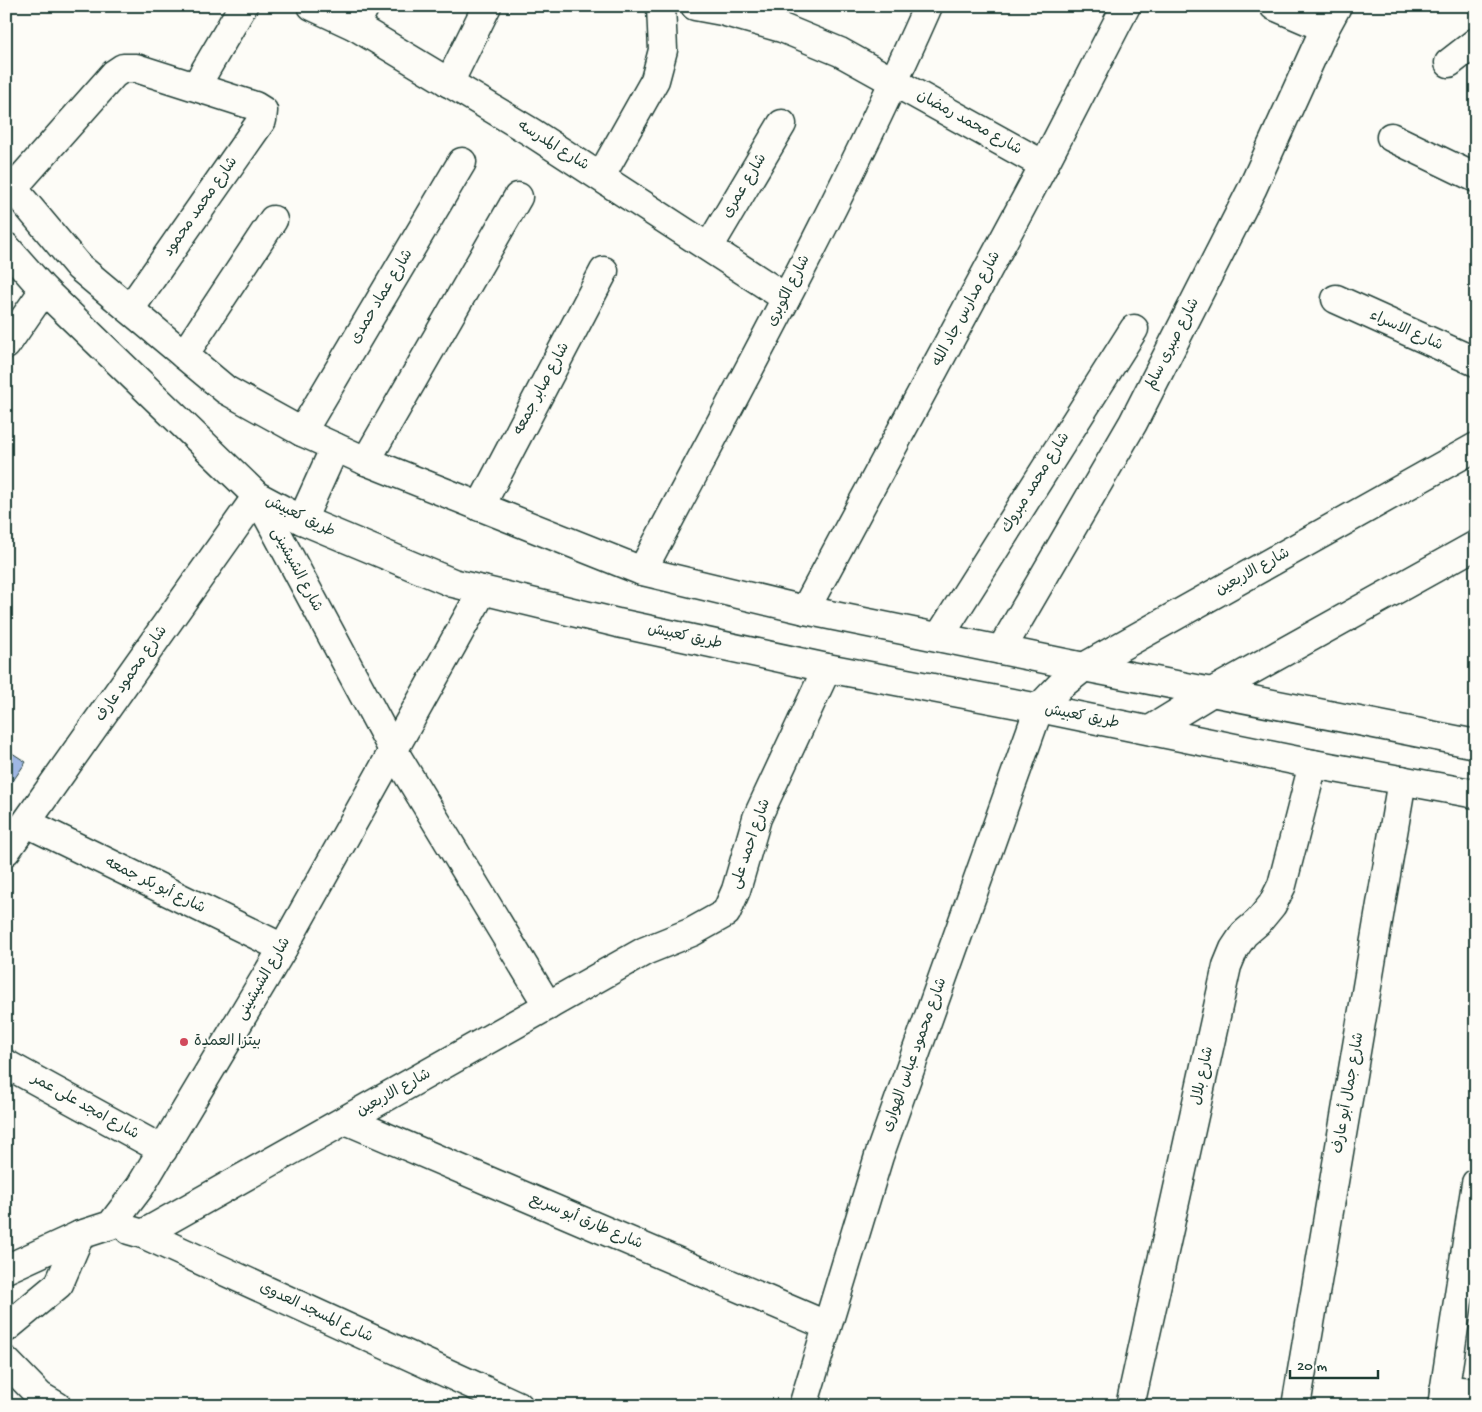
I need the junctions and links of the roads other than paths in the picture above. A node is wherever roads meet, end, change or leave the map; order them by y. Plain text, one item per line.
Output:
1 (242, 6) edge
2 (312, 6) edge
3 (487, 6) edge
4 (661, 6) edge
5 (695, 6) edge
6 (928, 6) edge
7 (1126, 6) edge
8 (1274, 6) edge
9 (360, 16) edge
10 (1331, 17) edge
11 (1476, 42) edge
12 (1449, 63) dead end
13 (449, 82) junction
14 (895, 82) junction
15 (196, 86) junction
16 (782, 124) dead end
17 (1391, 137) dead end
18 (462, 162) dead end
19 (1044, 165) junction
20 (600, 176) junction
21 (1476, 178) edge
22 (10, 184) edge
23 (518, 197) dead end
24 (273, 220) dead end
25 (6, 247) edge
26 (709, 247) junction
27 (604, 270) dead end
28 (44, 290) junction
29 (786, 298) junction
30 (1336, 299) dead end
31 (130, 309) junction
32 (1134, 329) dead end
33 (6, 345) edge
34 (184, 355) junction
35 (1476, 362) edge
36 (302, 432) junction
37 (1476, 446) edge
38 (335, 447) junction
39 (366, 461) junction
40 (257, 496) junction
41 (480, 507) junction
42 (302, 520) junction
43 (1476, 546) edge
44 (642, 571) junction
45 (483, 590) junction
46 (805, 610) junction
47 (939, 637) junction
48 (1001, 650) junction
49 (1084, 667) junction
50 (827, 668) junction
51 (1212, 692) junction
52 (1039, 708) junction
53 (1150, 730) junction
54 (1476, 744) edge
55 (393, 750) junction
56 (1313, 764) junction
57 (1402, 780) junction
58 (1476, 794) edge
59 (27, 823) junction
60 (6, 851) edge
61 (283, 948) junction
62 (645, 951) joint
63 (548, 1006) junction
64 (6, 1064) edge
65 (346, 1120) junction
66 (163, 1150) junction
67 (1476, 1183) edge
68 (111, 1225) junction
69 (143, 1234) junction
70 (80, 1235) junction
71 (6, 1269) edge
72 (826, 1325) junction
73 (6, 1328) edge
74 (6, 1361) edge
75 (1476, 1392) edge
76 (1443, 1398) edge
77 (43, 1403) edge
78 (519, 1406) edge
79 (803, 1406) edge
80 (1130, 1406) edge
81 (1296, 1406) edge

1 - 15 street
2 - 9 street, شارع المدرسه
3 - 13 street
4 - 20 street
5 - 14 street, شارع محمد رمضان
6 - 14 street, شارع الكوبرى
7 - 19 street, شارع مدارس جاد الله
8 - 10 street
9 - 13 street, شارع المدرسه
10 - 48 street, شارع صبرى سالم
11 - 12 street
13 - 20 street, شارع المدرسه
14 - 19 street, شارع محمد رمضان
14 - 29 street, شارع الكوبرى
15 - 22 street
15 - 31 street, شارع محمد محمود
16 - 26 street, شارع عمرى
17 - 21 street
18 - 36 street, شارع عماد حمدى
19 - 46 street, شارع مدارس جاد الله
20 - 26 street, شارع المدرسه
22 - 31 street
23 - 39 street
24 - 34 street
25 - 28 street, طريق كعبيش
26 - 29 street, شارع المدرسه
27 - 41 street, شارع صابر جمعه
28 - 33 street
28 - 40 street, طريق كعبيش
29 - 44 street, شارع الكوبرى
30 - 35 street, شارع الاسراء
31 - 34 street
32 - 47 street, شارع محمد مبروك
34 - 36 street
36 - 38 street
37 - 49 street, شارع الاربعين
38 - 39 street
38 - 42 street
39 - 41 street
40 - 42 street, طريق كعبيش
40 - 55 street, شارع الشيشينى
40 - 59 street, شارع محمود عارف
41 - 44 street
42 - 45 street, طريق كعبيش
43 - 51 street
44 - 46 street
45 - 50 street, طريق كعبيش
45 - 55 street, شارع الشيشينى
46 - 47 street
47 - 48 street
48 - 49 street
49 - 51 street
49 - 52 street, شارع الاربعين
50 - 52 street, طريق كعبيش
50 - 62 street, شارع احمد على
51 - 53 street
51 - 54 street
52 - 53 street, طريق كعبيش
52 - 72 street, شارع محمود عباس الهوارى
53 - 56 street, طريق كعبيش
55 - 61 street, شارع الشيشينى
55 - 63 street, شارع الشيشينى
56 - 57 street, طريق كعبيش
56 - 80 street, شارع بلال
57 - 58 street, طريق كعبيش
57 - 81 street, شارع جمال أبو عارف
59 - 60 street, شارع محمود عارف
59 - 61 street, شارع أبو بكر جمعه
61 - 66 street, شارع الشيشينى
62 - 63 street, شارع الاربعين
63 - 65 street, شارع الاربعين
64 - 66 street, شارع امجد على عمر
65 - 69 street, شارع الاربعين
65 - 72 street, شارع طارق أبو سريع
66 - 68 street, شارع الشيشينى
67 - 76 street
68 - 69 street, شارع المسجد العدوى
68 - 70 street
69 - 78 street, شارع المسجد العدوى
70 - 71 street
70 - 73 street
72 - 79 street, شارع محمود عباس الهوارى
74 - 77 street
75 - 76 street

